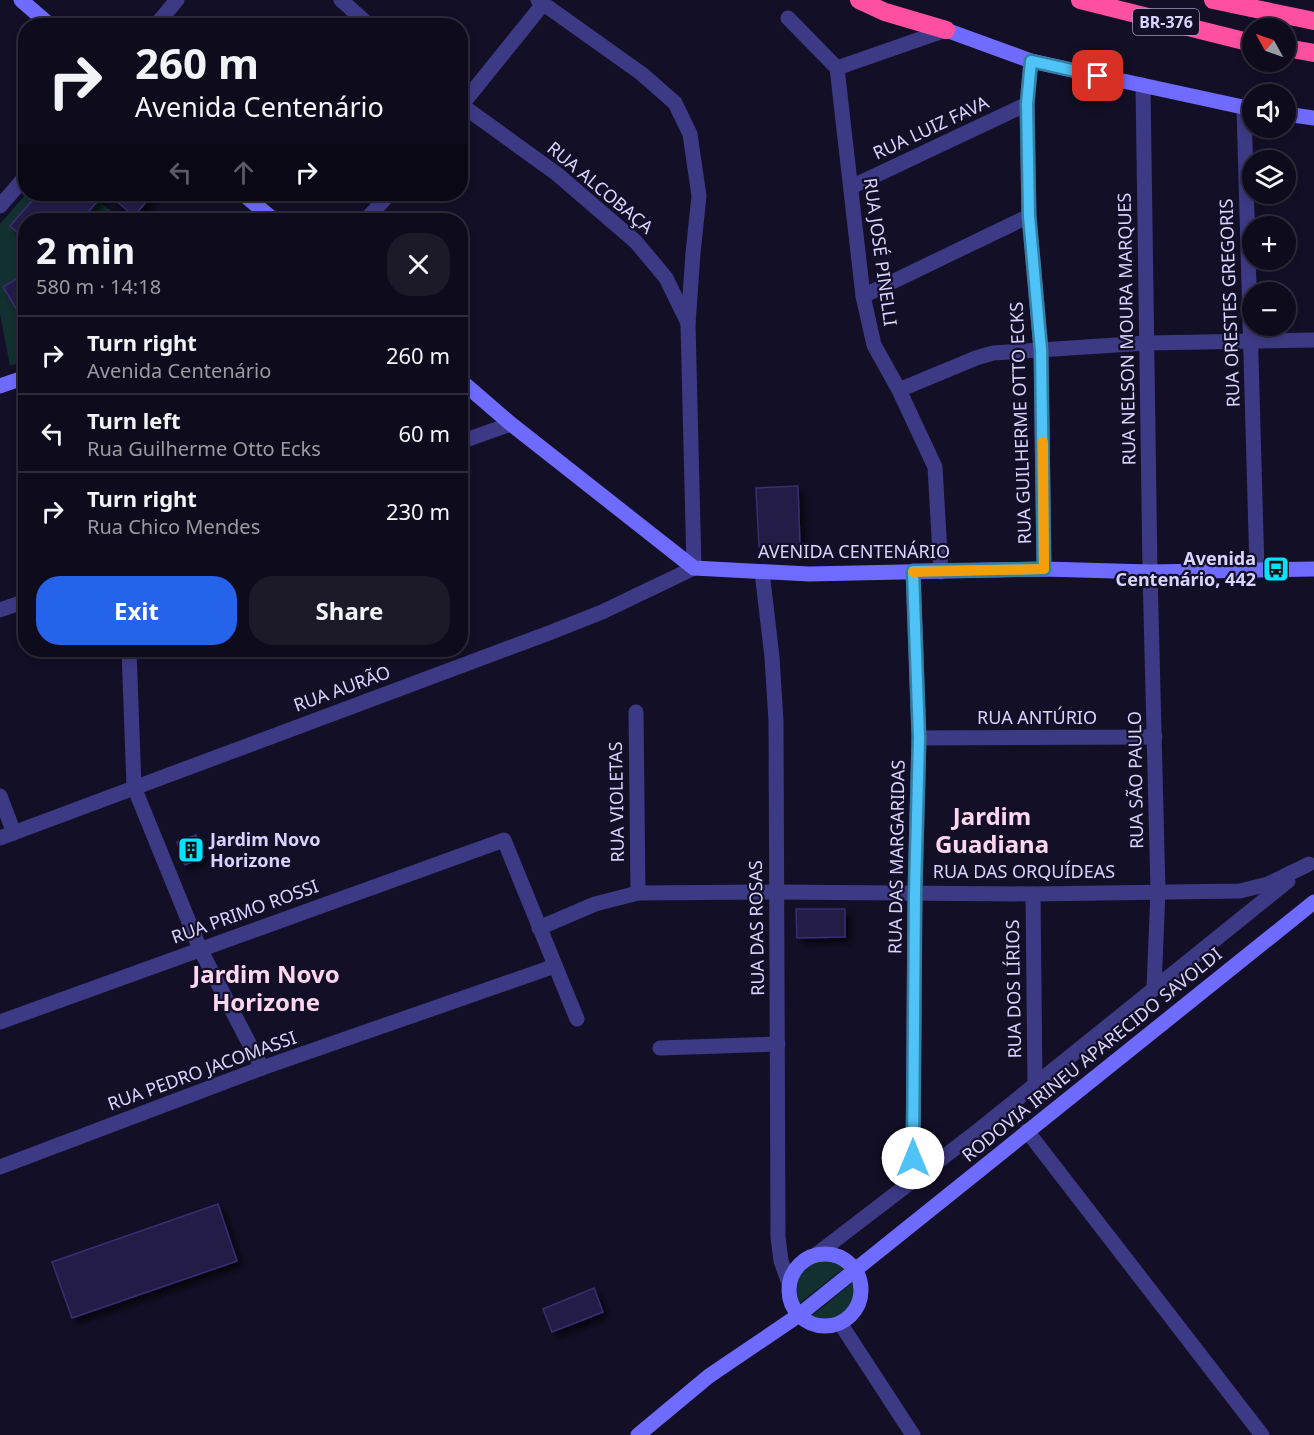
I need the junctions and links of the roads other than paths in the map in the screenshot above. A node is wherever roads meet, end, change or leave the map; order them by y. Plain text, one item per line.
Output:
1 (21, 0) edge
2 (177, 0) edge
3 (341, 0) edge
4 (859, 0) edge
5 (1080, 0) edge
6 (1213, 0) edge
7 (540, 2) edge
8 (42, 18) edge
9 (162, 18) edge
10 (361, 18) edge
11 (789, 18) dead end
12 (1314, 21) edge
13 (946, 30) junction
14 (1242, 40) edge
15 (1296, 50) edge
16 (1314, 53) edge
17 (1031, 61) junction
18 (837, 68) junction
19 (1143, 85) junction
20 (468, 96) edge
21 (1027, 104) junction
22 (1242, 108) edge
23 (468, 110) edge
24 (1296, 115) edge
25 (1314, 118) edge
26 (1248, 138) edge
27 (18, 185) edge
28 (851, 187) junction
29 (251, 201) edge
30 (383, 201) edge
31 (0, 206) edge
32 (266, 213) edge
33 (372, 213) edge
34 (1029, 216) junction
35 (863, 296) junction
36 (688, 324) junction
37 (1250, 340) junction
38 (1314, 340) edge
39 (1147, 343) junction
40 (1041, 350) junction
41 (18, 380) edge
42 (0, 386) edge
43 (468, 387) edge
44 (899, 390) junction
45 (511, 424) junction
46 (468, 439) edge
47 (694, 568) junction
48 (1044, 569) junction
49 (1314, 569) edge
50 (1257, 570) junction
51 (913, 571) junction
52 (762, 572) junction
53 (940, 572) junction
54 (1150, 572) junction
55 (18, 604) edge
56 (0, 610) edge
57 (129, 657) edge
58 (636, 712) dead end
59 (1155, 737) junction
60 (919, 738) junction
61 (134, 787) junction
62 (0, 796) edge
63 (7, 836) edge
64 (1311, 862) edge
65 (1158, 891) junction
66 (776, 892) junction
67 (915, 892) junction
68 (638, 893) junction
69 (1033, 894) junction
70 (1314, 902) edge
71 (539, 928) junction
72 (200, 949) junction
73 (555, 966) junction
74 (1154, 987) junction
75 (576, 1019) dead end
76 (0, 1022) edge
77 (778, 1044) junction
78 (660, 1048) dead end
79 (262, 1068) junction
80 (1035, 1084) junction
81 (1027, 1131) junction
82 (0, 1167) edge
83 (913, 1180) junction
84 (817, 1254) junction
85 (855, 1269) junction
86 (789, 1283) junction
87 (799, 1315) junction
88 (840, 1323) junction
89 (905, 1432) edge
90 (638, 1435) edge
91 (1262, 1435) edge

1 - 8 main road
2 - 9 street
3 - 10 street
4 - 13 highway
5 - 14 highway, BR-376
6 - 12 highway, BR-376
7 - 20 street
7 - 36 street
11 - 18 street
13 - 17 main road
13 - 18 street
15 - 16 highway
17 - 19 main road
17 - 21 street, RUA GUILHERME OTTO ECKS
18 - 28 street, RUA JOSÉ PINELLI
19 - 22 main road
19 - 39 street, RUA NELSON MOURA MARQUES
21 - 28 street, RUA LUIZ FAVA
21 - 34 street, RUA GUILHERME OTTO ECKS
23 - 36 street, RUA ALCOBAÇA
24 - 25 main road
26 - 37 street, RUA ORESTES GREGORIS
27 - 31 street
28 - 35 street, RUA JOSÉ PINELLI
29 - 32 main road
30 - 33 street
34 - 35 street
34 - 40 street, RUA GUILHERME OTTO ECKS
35 - 44 street, RUA JOSÉ PINELLI
36 - 47 street
37 - 38 street
37 - 39 street
37 - 50 street, RUA ORESTES GREGORIS
39 - 40 street
39 - 54 street, RUA NELSON MOURA MARQUES
40 - 44 street
40 - 48 street, RUA GUILHERME OTTO ECKS
41 - 42 main road
43 - 45 main road
44 - 53 street, RUA JOSÉ PINELLI
45 - 46 street
45 - 47 main road
47 - 52 main road, AVENIDA CENTENÁRIO
47 - 61 street, RUA AURÃO
48 - 53 main road, AVENIDA CENTENÁRIO
48 - 54 main road, AVENIDA CENTENÁRIO
49 - 50 main road, AVENIDA CENTENÁRIO
50 - 54 main road, AVENIDA CENTENÁRIO
51 - 52 main road, AVENIDA CENTENÁRIO
51 - 53 main road, AVENIDA CENTENÁRIO
51 - 60 street, RUA DAS MARGARIDAS
52 - 66 street, RUA DAS ROSAS
54 - 59 street, RUA SÃO PAULO
55 - 56 street
57 - 61 street
58 - 68 street, RUA VIOLETAS
59 - 60 street, RUA ANTÚRIO
59 - 65 street, RUA SÃO PAULO
60 - 67 street, RUA DAS MARGARIDAS
61 - 63 street, RUA AURÃO
61 - 72 street
62 - 63 street
64 - 65 street, RUA DAS ORQUÍDEAS
64 - 74 street
65 - 69 street, RUA DAS ORQUÍDEAS
65 - 74 street, RUA SÃO PAULO
66 - 67 street, RUA DAS ORQUÍDEAS
66 - 68 street, RUA DAS ORQUÍDEAS
66 - 77 street, RUA DAS ROSAS
67 - 69 street, RUA DAS ORQUÍDEAS
67 - 83 street, RUA DAS MARGARIDAS
68 - 71 street, RUA DAS ORQUÍDEAS
69 - 80 street, RUA DOS LÍRIOS
70 - 81 main road, RODOVIA IRINEU APARECIDO SAVOLDI
71 - 72 street, RUA PRIMO ROSSI
71 - 73 street
72 - 76 street, RUA PRIMO ROSSI
72 - 79 street
73 - 75 street
73 - 79 street, RUA PEDRO JACOMASSI
74 - 80 street
77 - 78 street
77 - 86 street, RUA DAS ROSAS
79 - 82 street, RUA PEDRO JACOMASSI
80 - 83 street
81 - 85 main road, RODOVIA IRINEU APARECIDO SAVOLDI
81 - 91 street
83 - 84 street
84 - 85 main road
84 - 86 main road
85 - 87 main road, RODOVIA IRINEU APARECIDO SAVOLDI
85 - 88 main road
86 - 87 main road
87 - 88 main road
87 - 90 main road, RODOVIA IRINEU APARECIDO SAVOLDI
88 - 89 street

